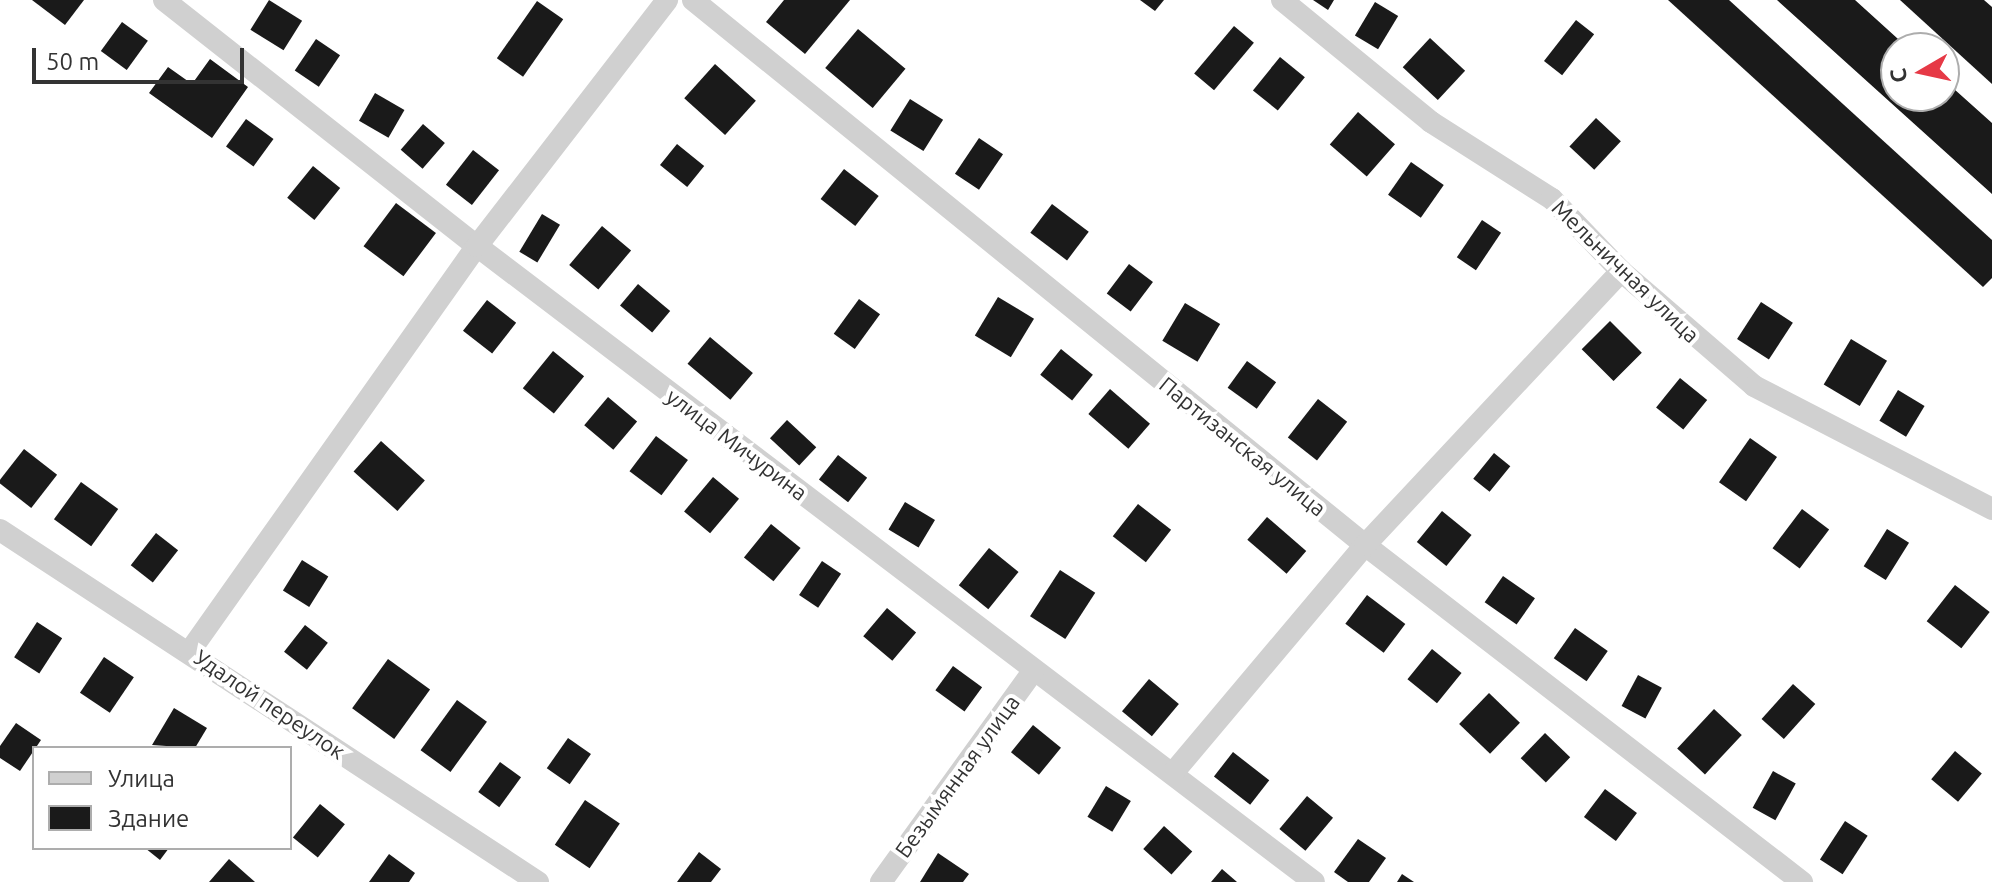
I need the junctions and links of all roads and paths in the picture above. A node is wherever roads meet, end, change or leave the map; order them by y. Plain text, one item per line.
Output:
1 (164, 0) edge
2 (667, 0) edge
3 (693, 0) edge
4 (1282, 0) edge
5 (477, 246) junction
6 (1621, 271) junction
7 (1992, 509) edge
8 (0, 530) edge
9 (1365, 545) junction
10 (190, 651) junction
11 (1034, 670) junction
12 (1173, 773) junction
13 (538, 882) edge
14 (881, 882) edge
15 (1314, 882) edge
16 (1802, 882) edge

1 - 5 street, улица Мичурина
2 - 5 street
3 - 9 street, Партизанская улица
4 - 6 street, Мельничная улица
5 - 10 street
5 - 11 street, улица Мичурина
6 - 7 street, Мельничная улица
6 - 9 street
8 - 10 street, Удалой переулок
9 - 12 street
9 - 16 street, Партизанская улица
10 - 13 street, Удалой переулок
11 - 12 street, улица Мичурина
11 - 14 street, Безымянная улица
12 - 15 street, улица Мичурина

